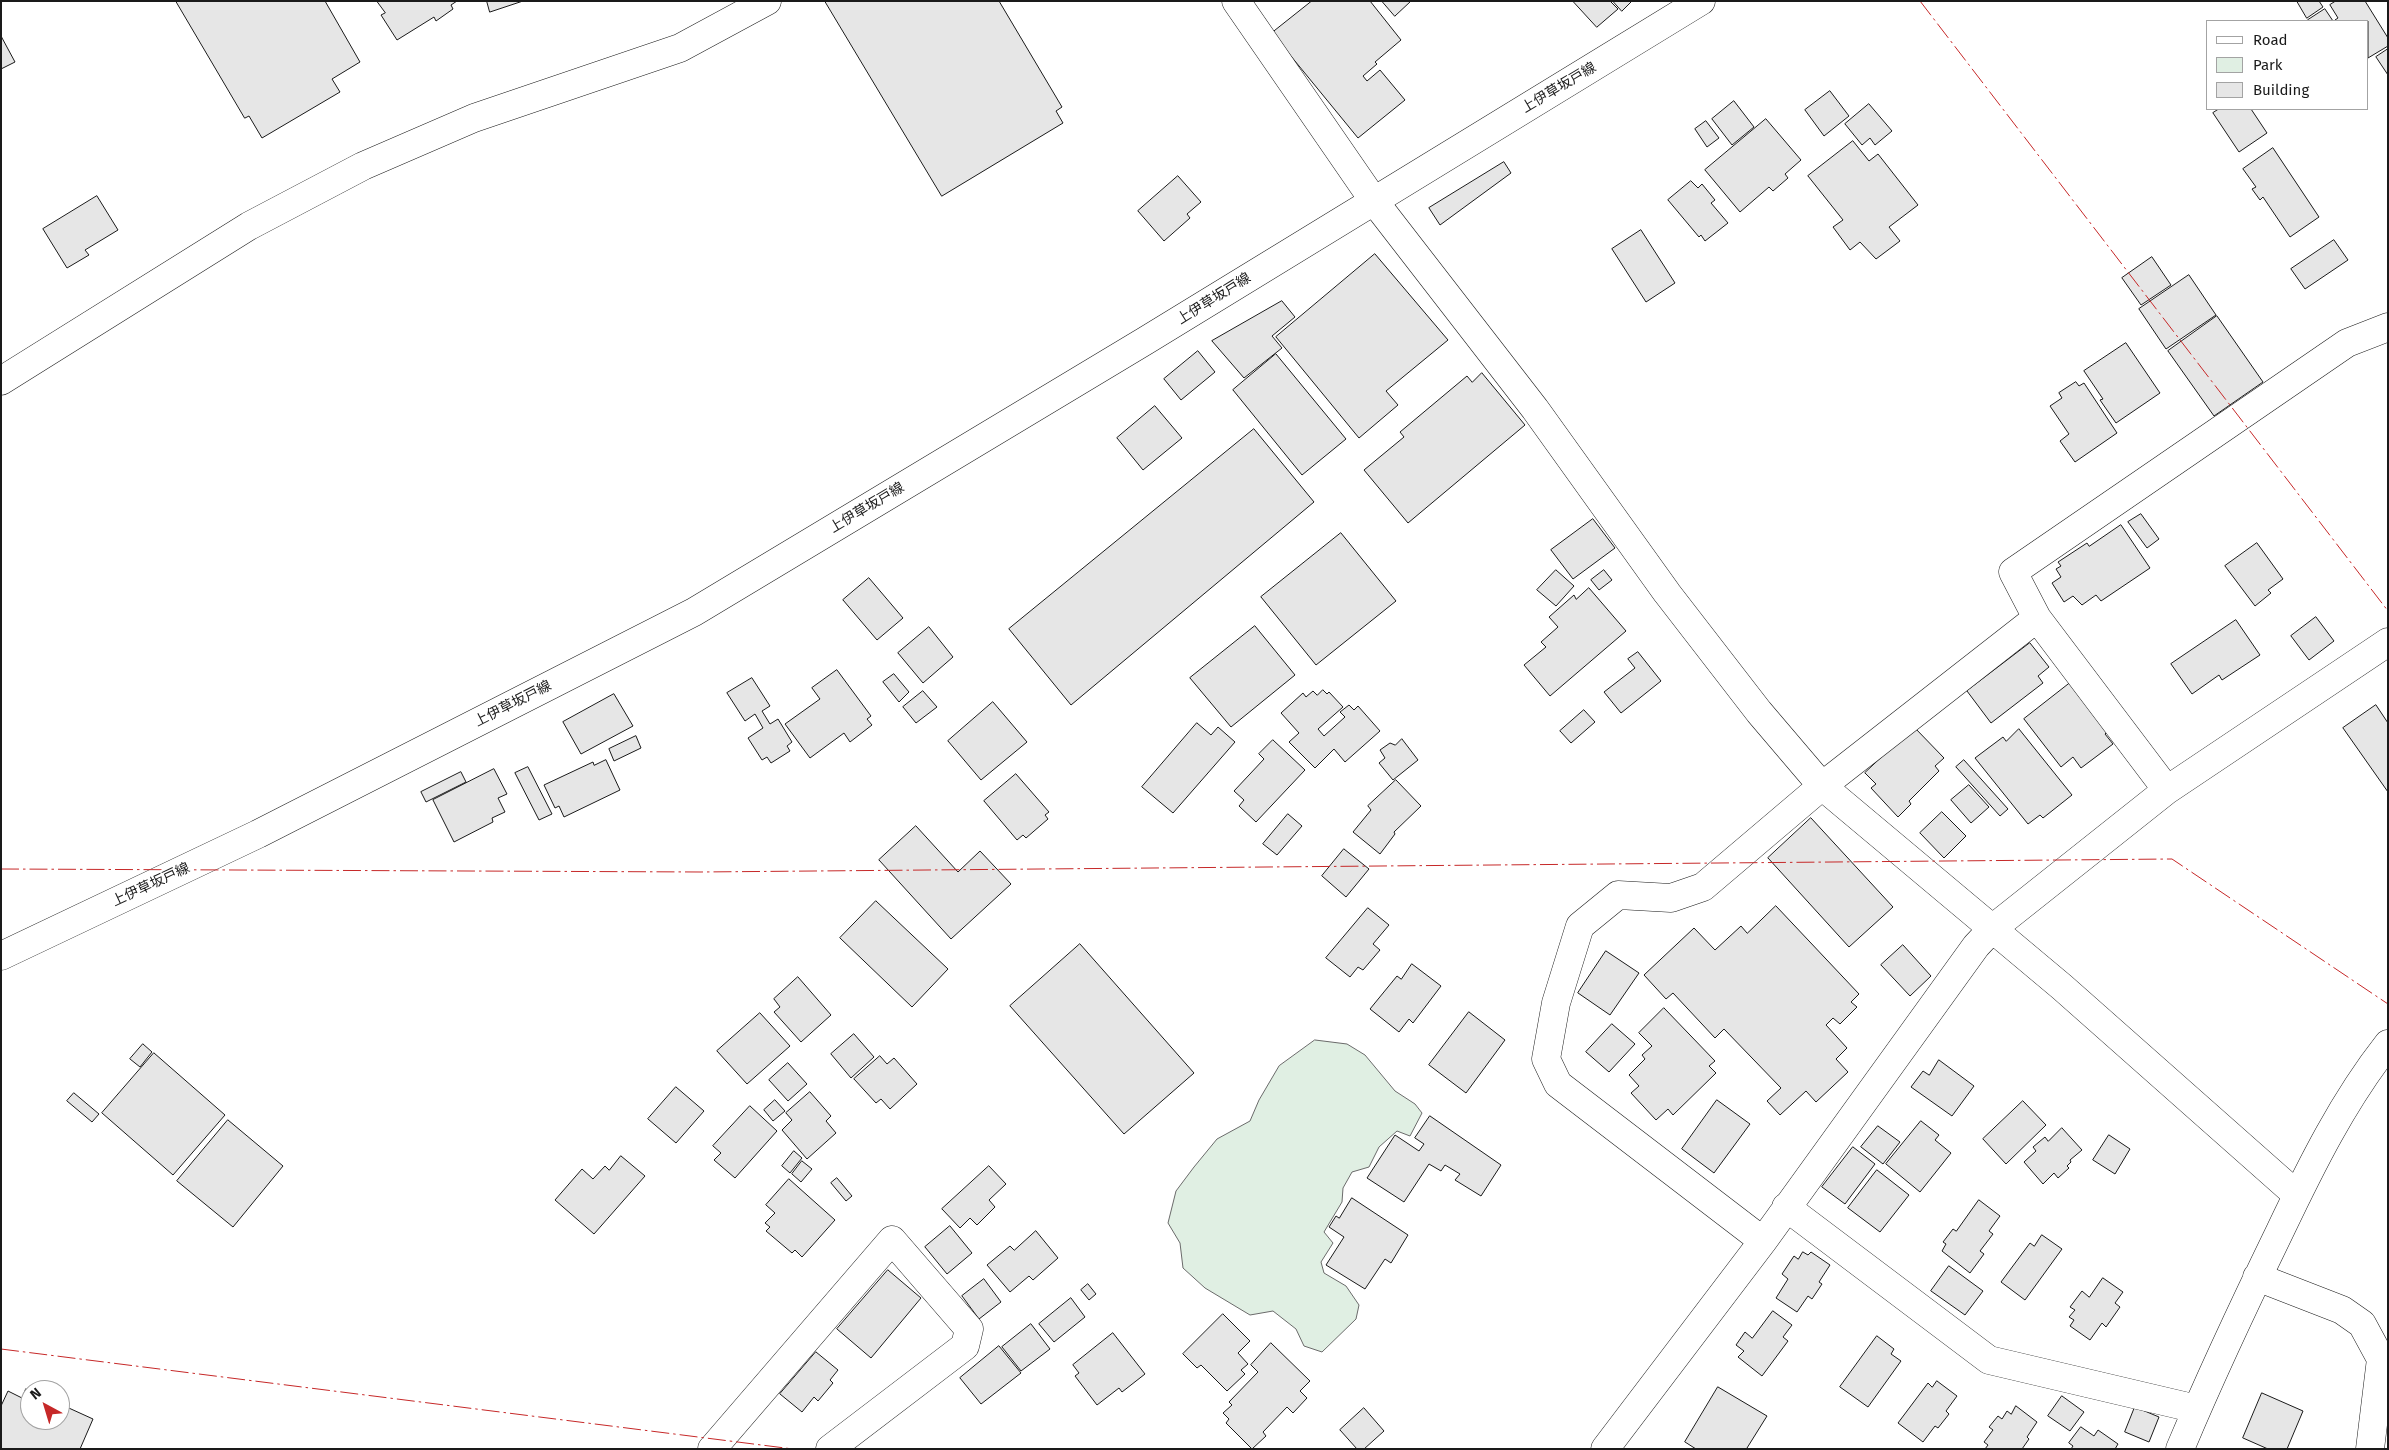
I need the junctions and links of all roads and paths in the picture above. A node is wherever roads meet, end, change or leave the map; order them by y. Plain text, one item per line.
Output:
1 (767, 1) edge
2 (1236, 1) edge
3 (1701, 1) edge
4 (1374, 201) junction
5 (2388, 327) edge
6 (1, 381) edge
7 (2037, 618) junction
8 (2388, 642) edge
9 (1822, 786) junction
10 (2167, 790) junction
11 (1992, 929) junction
12 (1, 956) edge
13 (2388, 1044) edge
14 (2297, 1195) junction
15 (1786, 1207) junction
16 (1763, 1241) junction
17 (2258, 1277) junction
18 (2197, 1409) junction
19 (712, 1449) edge
20 (830, 1449) edge
21 (1605, 1449) edge
22 (2180, 1449) edge
23 (2370, 1449) edge

1 - 6 street
2 - 4 street
3 - 4 street, 上伊草坂戸線
4 - 9 street
4 - 12 street, 上伊草坂戸線
5 - 7 street
7 - 9 street
7 - 10 street
8 - 10 street
9 - 11 street
9 - 16 street
10 - 11 street
11 - 14 street
11 - 15 street
13 - 14 street
14 - 17 street
15 - 16 street
15 - 18 street
16 - 21 street
17 - 18 street
17 - 23 street
18 - 22 street
19 - 20 street

